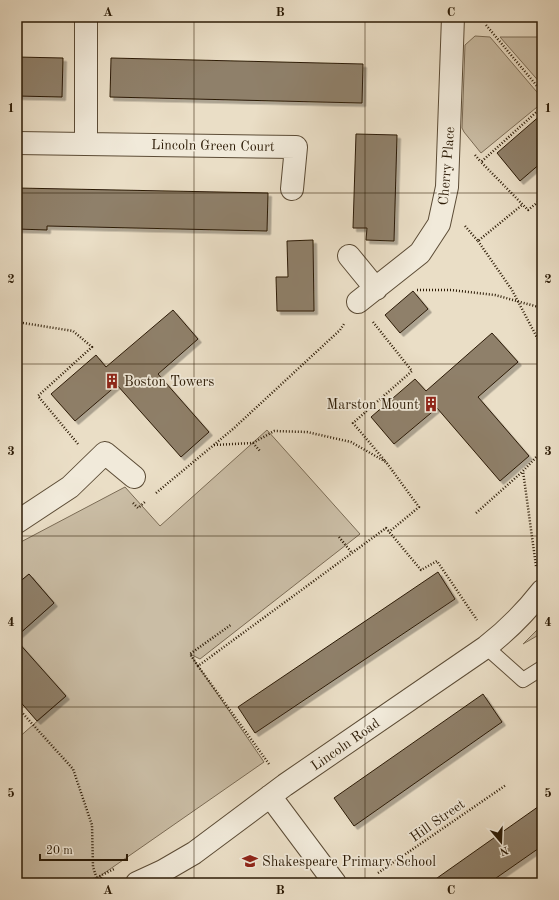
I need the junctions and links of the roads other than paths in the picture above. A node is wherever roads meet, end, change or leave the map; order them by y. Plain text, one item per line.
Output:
1 (86, 17) edge
2 (453, 17) edge
3 (17, 143) edge
4 (86, 144) junction
5 (292, 190) dead end
6 (349, 256) dead end
7 (383, 283) junction
8 (358, 302) road end
9 (134, 477) dead end
10 (19, 518) edge
11 (542, 591) edge
12 (486, 647) junction
13 (542, 668) edge
14 (270, 796) junction
15 (137, 883) edge
16 (335, 883) edge

1 - 4 street
2 - 7 street, Cherry Place
3 - 4 street, Lincoln Green Court
4 - 5 street, Lincoln Green Court
6 - 7 street
7 - 8 street, Cherry Place
9 - 10 street
11 - 12 street, Lincoln Road
12 - 13 lane
12 - 14 street, Lincoln Road
14 - 15 street, Lincoln Road
14 - 16 street

